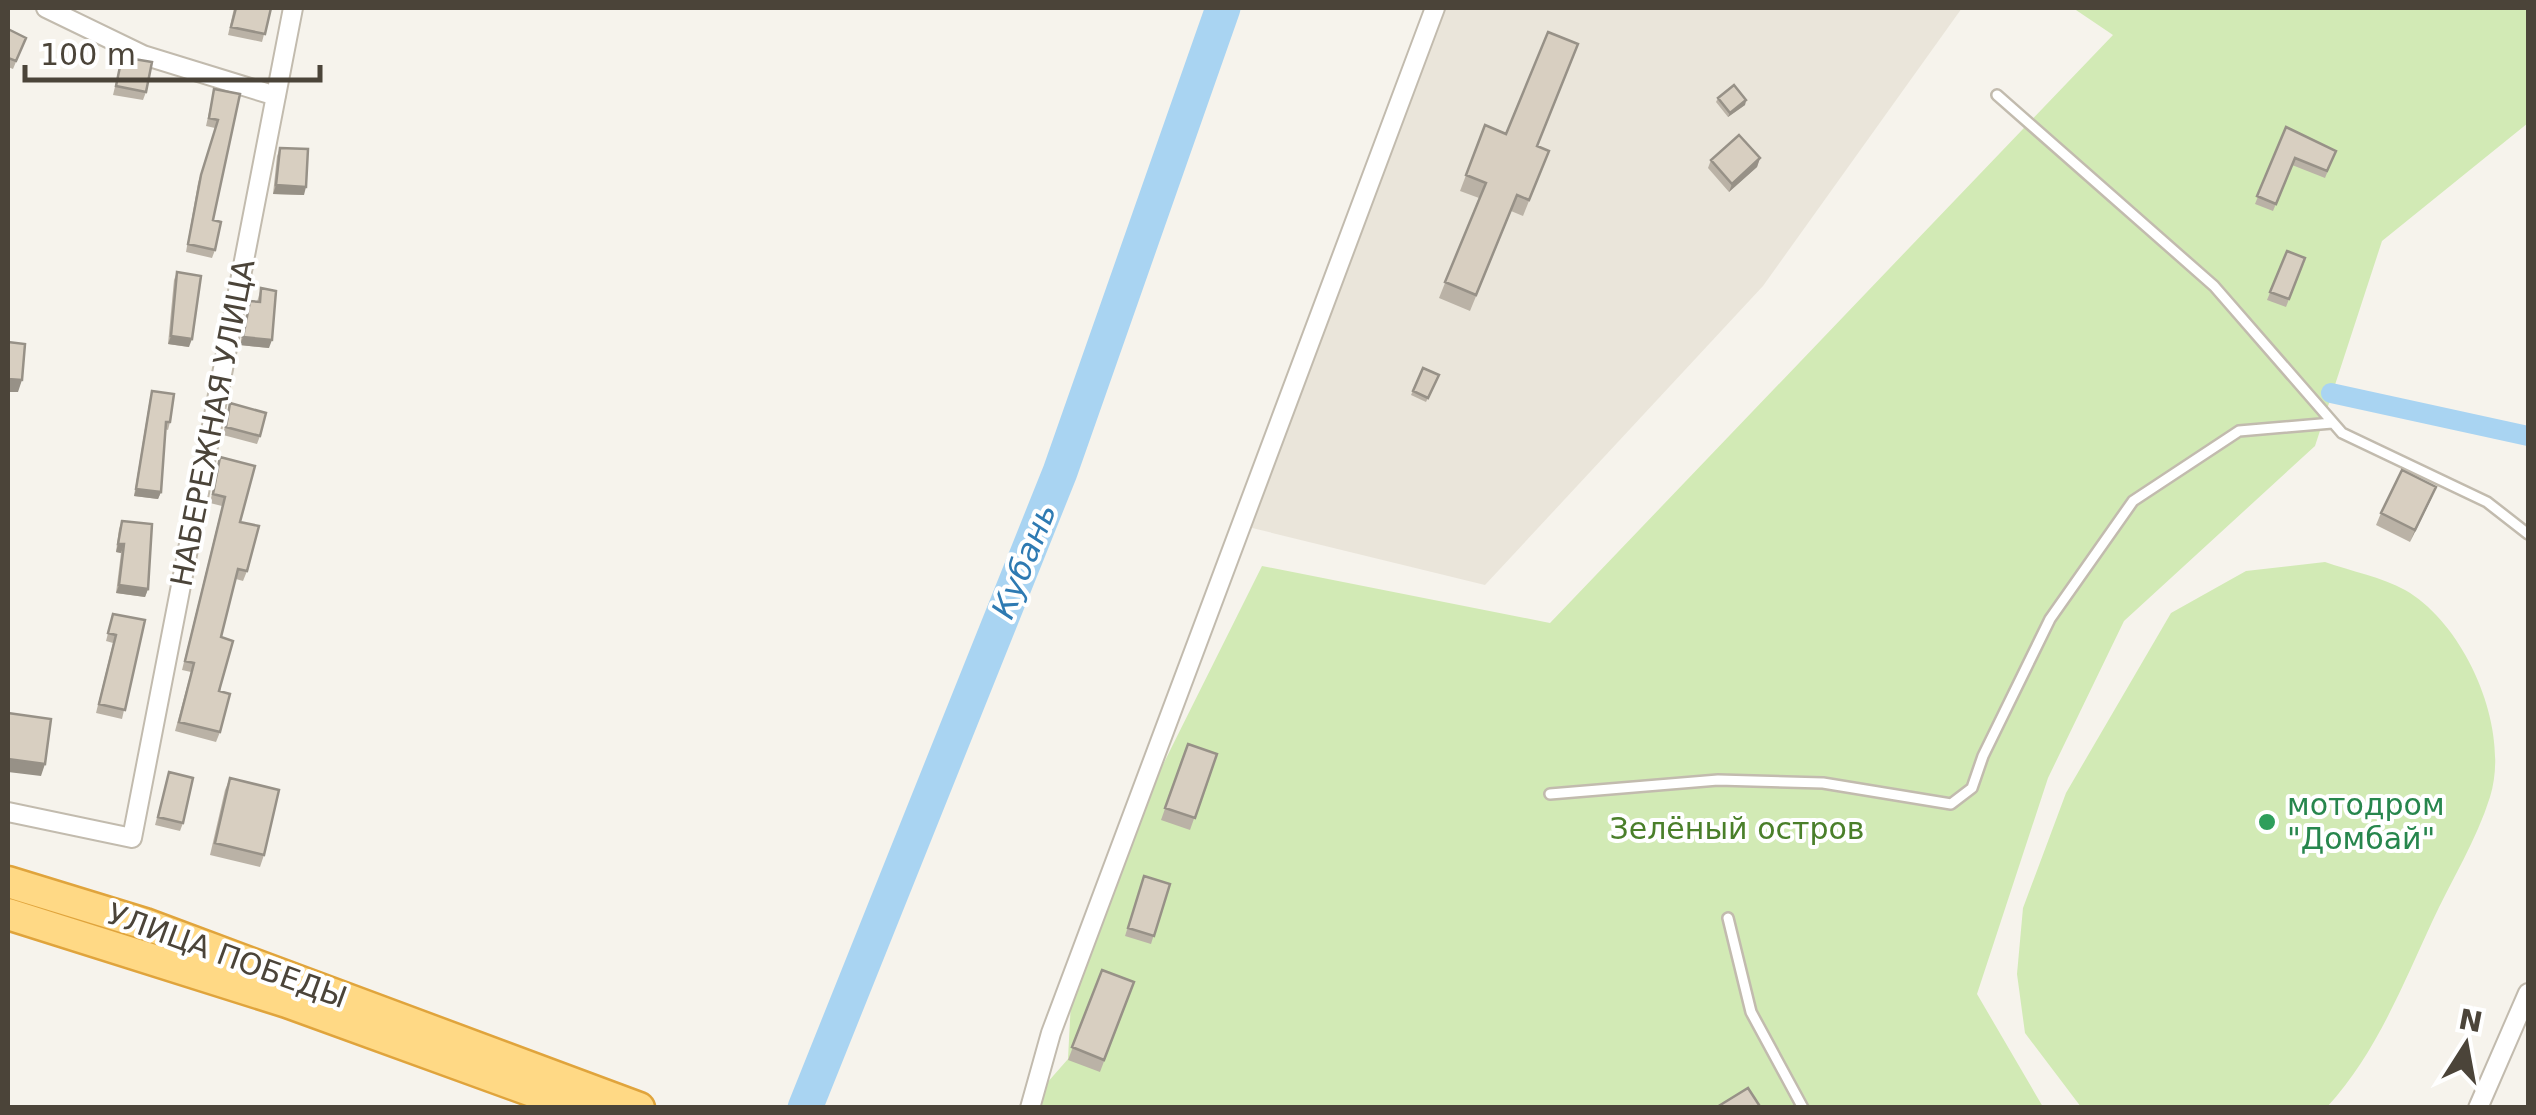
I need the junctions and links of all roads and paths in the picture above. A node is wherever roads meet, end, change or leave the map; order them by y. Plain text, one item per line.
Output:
1 (46, 8) edge
2 (293, 8) edge
3 (1435, 8) edge
4 (1998, 95) dead end
5 (276, 96) junction
6 (2332, 423) junction
7 (2528, 534) edge
8 (1550, 794) dead end
9 (8, 812) edge
10 (8, 882) edge
11 (8, 914) edge
12 (1728, 918) dead end
13 (2528, 993) edge
14 (444, 1046) junction
15 (579, 1108) edge
16 (639, 1108) edge
17 (1030, 1108) edge
18 (1804, 1108) edge
19 (2478, 1108) edge

1 - 5 street
2 - 5 street, НАБЕРЕЖНАЯ УЛИЦА
3 - 17 street
4 - 6 lane
5 - 9 street, НАБЕРЕЖНАЯ УЛИЦА
6 - 7 lane
6 - 8 lane
10 - 14 highway, УЛИЦА ПОБЕДЫ
11 - 14 highway, УЛИЦА ПОБЕДЫ
12 - 18 lane
13 - 19 street
14 - 15 highway
14 - 16 highway

